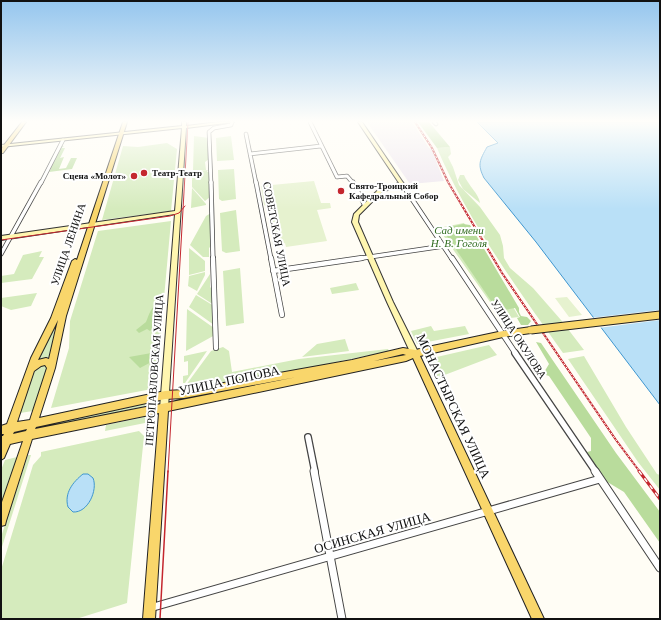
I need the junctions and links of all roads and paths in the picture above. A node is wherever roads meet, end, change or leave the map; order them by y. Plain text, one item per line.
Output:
1 (57, 151) edge
2 (114, 151) edge
3 (182, 151) edge
4 (210, 151) edge
5 (249, 151) edge
6 (278, 151) edge
7 (324, 151) edge
8 (380, 151) edge
9 (250, 154) junction
10 (402, 184) junction
11 (365, 206) junction
12 (178, 214) junction
13 (89, 227) junction
14 (1, 238) edge
15 (11, 238) junction
16 (1, 242) edge
17 (444, 246) junction
18 (1, 254) edge
19 (371, 257) junction
20 (273, 271) junction
21 (282, 315) dead end
22 (660, 315) edge
23 (503, 334) junction
24 (216, 348) dead end
25 (415, 354) junction
26 (51, 368) junction
27 (31, 372) junction
28 (165, 396) junction
29 (164, 408) junction
30 (34, 422) junction
31 (6, 429) edge
32 (29, 436) junction
33 (308, 437) dead end
34 (4, 441) edge
35 (1, 455) edge
36 (600, 479) junction
37 (488, 511) junction
38 (1, 520) edge
39 (330, 557) junction
40 (660, 568) edge
41 (150, 614) edge
42 (342, 619) edge
43 (538, 619) edge

1 - 15 street
2 - 13 main road, УЛИЦА ЛЕНИНА
3 - 12 main road, ПЕТРОПАВЛОВСКАЯ УЛИЦА
4 - 24 street
5 - 9 street, СОВЕТСКАЯ УЛИЦА
6 - 9 street
7 - 11 street
8 - 10 main road, УЛИЦА ОКУЛОВА
9 - 20 street, СОВЕТСКАЯ УЛИЦА
10 - 11 main road, МОНАСТЫРСКАЯ УЛИЦА
10 - 17 street, УЛИЦА ОКУЛОВА
11 - 19 main road, МОНАСТЫРСКАЯ УЛИЦА
12 - 13 main road
12 - 28 main road, ПЕТРОПАВЛОВСКАЯ УЛИЦА
13 - 15 main road
13 - 26 main road, УЛИЦА ЛЕНИНА
13 - 27 main road, УЛИЦА ЛЕНИНА
14 - 15 main road
15 - 16 main road
15 - 18 street
17 - 19 street
17 - 23 street, УЛИЦА ОКУЛОВА
19 - 20 street
19 - 25 main road, МОНАСТЫРСКАЯ УЛИЦА
20 - 21 street, СОВЕТСКАЯ УЛИЦА
22 - 23 main road, УЛИЦА ПОПОВА, bridge
23 - 25 main road, УЛИЦА ПОПОВА
23 - 36 street, УЛИЦА ОКУЛОВА
25 - 28 main road, УЛИЦА ПОПОВА
25 - 29 main road, УЛИЦА ПОПОВА
25 - 37 main road, МОНАСТЫРСКАЯ УЛИЦА
26 - 27 main road
26 - 30 main road, УЛИЦА ЛЕНИНА
27 - 31 main road, УЛИЦА ЛЕНИНА
28 - 29 main road, ПЕТРОПАВЛОВСКАЯ УЛИЦА
28 - 30 main road, УЛИЦА ПОПОВА
29 - 32 main road, УЛИЦА ПОПОВА
29 - 41 main road, ПЕТРОПАВЛОВСКАЯ УЛИЦА
30 - 31 main road, УЛИЦА ПОПОВА
30 - 32 main road, УЛИЦА ЛЕНИНА
31 - 34 main road, УЛИЦА ЛЕНИНА
32 - 34 main road, УЛИЦА ПОПОВА
32 - 38 main road, УЛИЦА ЛЕНИНА
33 - 39 street
34 - 35 main road, УЛИЦА ЛЕНИНА
36 - 37 street, ОСИНСКАЯ УЛИЦА
36 - 40 street, УЛИЦА ОКУЛОВА
37 - 39 street, ОСИНСКАЯ УЛИЦА
37 - 43 main road, МОНАСТЫРСКАЯ УЛИЦА
39 - 41 street, ОСИНСКАЯ УЛИЦА
39 - 42 street

